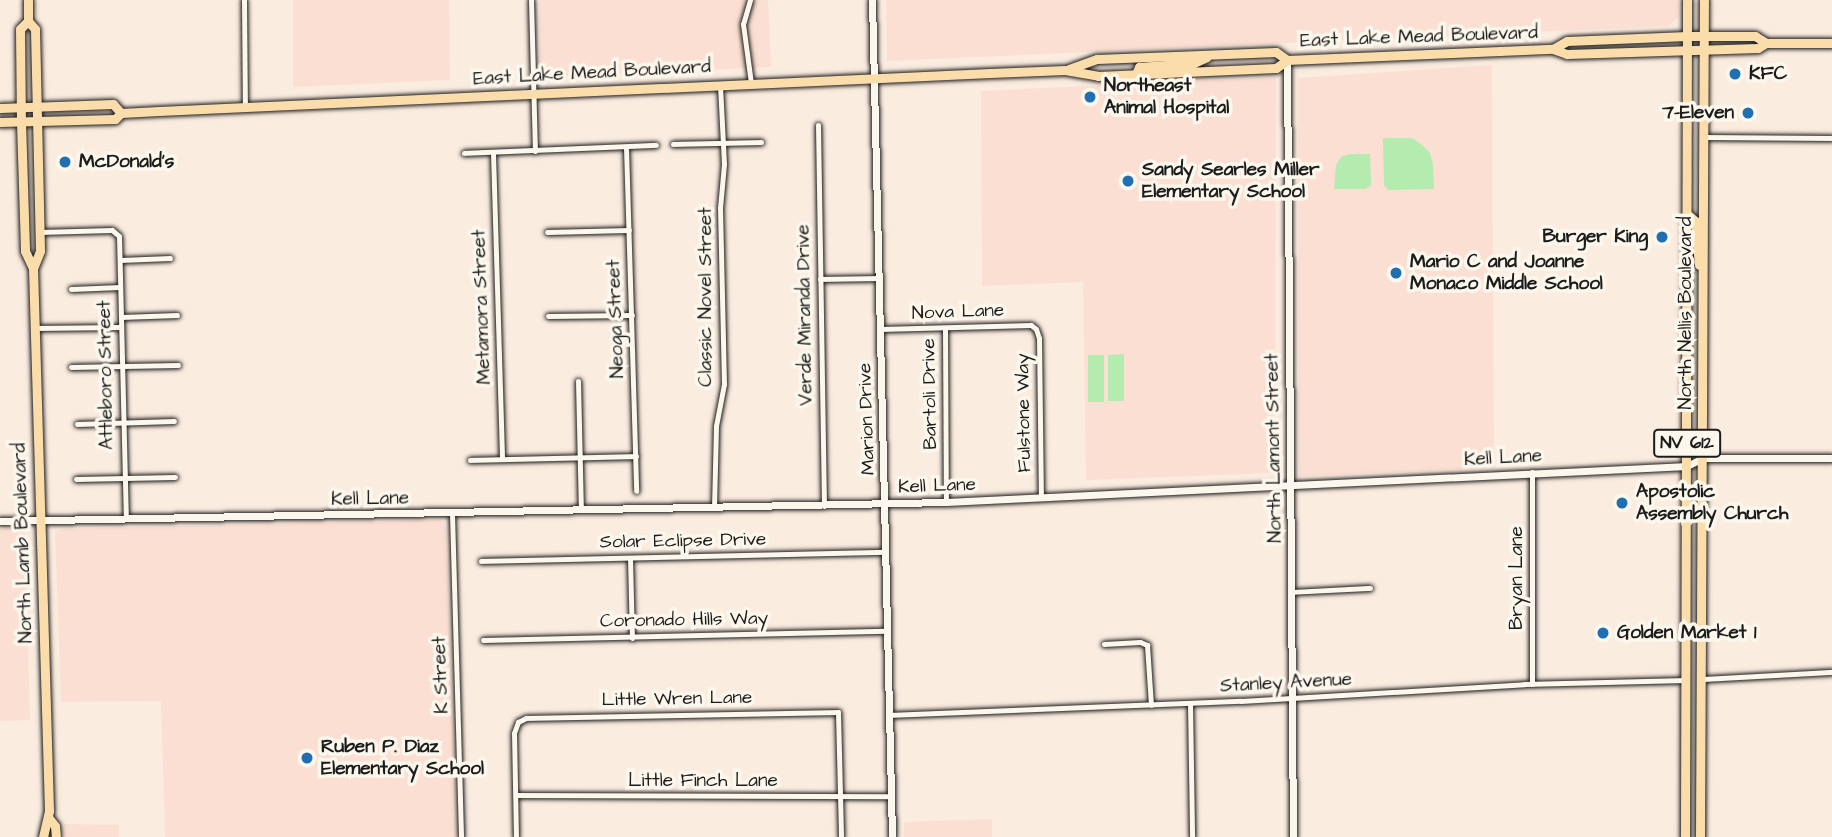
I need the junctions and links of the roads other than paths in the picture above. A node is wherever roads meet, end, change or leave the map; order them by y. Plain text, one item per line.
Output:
1 (28, 0) edge
2 (244, 0) edge
3 (531, 0) edge
4 (750, 0) edge
5 (872, 0) edge
6 (1687, 0) edge
7 (1704, 0) edge
8 (28, 21) junction
9 (1687, 36) junction
10 (1704, 36) junction
11 (1766, 43) junction
12 (1832, 43) edge
13 (1553, 49) junction
14 (1688, 49) junction
15 (1704, 49) junction
16 (1212, 54) junction
17 (1287, 60) junction
18 (1065, 70) junction
19 (1136, 74) junction
20 (874, 78) junction
21 (751, 83) junction
22 (720, 85) junction
23 (532, 94) junction
24 (35, 107) junction
25 (245, 107) junction
26 (0, 108) edge
27 (21, 108) junction
28 (121, 113) junction
29 (0, 122) edge
30 (21, 122) junction
31 (35, 122) junction
32 (818, 125) dead end
33 (1704, 136) junction
34 (1832, 138) edge
35 (761, 142) dead end
36 (723, 143) junction
37 (673, 144) dead end
38 (656, 145) dead end
39 (626, 147) junction
40 (535, 150) junction
41 (464, 153) dead end
42 (493, 153) junction
43 (1687, 214) junction
44 (629, 230) junction
45 (39, 232) junction
46 (547, 232) dead end
47 (170, 258) dead end
48 (120, 260) junction
49 (33, 268) junction
50 (1703, 277) junction
51 (878, 278) junction
52 (820, 279) junction
53 (120, 287) junction
54 (71, 289) dead end
55 (177, 315) dead end
56 (632, 315) junction
57 (548, 316) dead end
58 (121, 317) junction
59 (121, 327) junction
60 (34, 328) junction
61 (945, 328) junction
62 (880, 329) junction
63 (1036, 329) joint
64 (178, 365) dead end
65 (71, 368) dead end
66 (123, 368) junction
67 (578, 381) dead end
68 (174, 421) dead end
69 (123, 422) junction
70 (77, 424) dead end
71 (636, 456) junction
72 (581, 457) junction
73 (1703, 458) junction
74 (1832, 458) edge
75 (502, 459) junction
76 (470, 460) dead end
77 (1687, 466) junction
78 (1532, 472) junction
79 (175, 477) dead end
80 (123, 478) junction
81 (76, 479) dead end
82 (1290, 485) junction
83 (636, 491) dead end
84 (1041, 497) junction
85 (946, 502) junction
86 (885, 503) junction
87 (824, 506) junction
88 (714, 508) junction
89 (581, 510) junction
90 (452, 513) junction
91 (126, 518) junction
92 (0, 521) edge
93 (40, 521) junction
94 (885, 552) junction
95 (630, 558) junction
96 (481, 561) dead end
97 (1370, 588) dead end
98 (1290, 592) junction
99 (887, 631) junction
100 (632, 638) junction
101 (483, 640) dead end
102 (1104, 644) dead end
103 (1832, 672) edge
104 (1701, 679) junction
105 (1686, 680) junction
106 (1532, 684) junction
107 (1290, 698) junction
108 (1189, 703) junction
109 (1151, 705) junction
110 (888, 715) junction
111 (516, 795) junction
112 (891, 796) junction
113 (840, 797) junction
114 (48, 817) junction
115 (43, 837) edge
116 (56, 837) edge
117 (461, 837) edge
118 (516, 837) edge
119 (841, 837) edge
120 (892, 837) edge
121 (1192, 837) edge
122 (1293, 837) edge
123 (1685, 837) edge
124 (1700, 837) edge

1 - 8 main road, North Lamb Boulevard
2 - 25 street
3 - 23 street
4 - 21 street
5 - 20 street, Marion Drive
6 - 9 main road, North Nellis Boulevard / NV 612
7 - 10 main road, North Nellis Boulevard / NV 612
8 - 24 main road, North Lamb Boulevard
8 - 27 main road, North Lamb Boulevard
9 - 10 main road, East Lake Mead Boulevard
9 - 13 main road, East Lake Mead Boulevard
9 - 14 main road, North Nellis Boulevard / NV 612
10 - 11 main road, East Lake Mead Boulevard
10 - 15 main road, North Nellis Boulevard / NV 612
11 - 12 main road, East Lake Mead Boulevard
11 - 15 main road, East Lake Mead Boulevard
13 - 14 main road, East Lake Mead Boulevard
13 - 17 main road, East Lake Mead Boulevard
14 - 15 main road, East Lake Mead Boulevard
14 - 43 main road, North Nellis Boulevard / NV 612
15 - 33 main road, North Nellis Boulevard / NV 612
16 - 17 main road, East Lake Mead Boulevard
16 - 18 main road, East Lake Mead Boulevard
16 - 19 main road
17 - 19 main road, East Lake Mead Boulevard
17 - 82 street, North Lamont Street
18 - 19 main road, East Lake Mead Boulevard
18 - 20 main road, East Lake Mead Boulevard
20 - 21 main road, East Lake Mead Boulevard
20 - 51 street, Marion Drive
21 - 22 main road, East Lake Mead Boulevard
22 - 23 main road, East Lake Mead Boulevard
22 - 36 street, Classic Novel Street
23 - 25 main road, East Lake Mead Boulevard
23 - 40 street
24 - 27 main road, East Lake Mead Boulevard
24 - 28 main road, East Lake Mead Boulevard
24 - 31 main road, North Lamb Boulevard
25 - 28 main road, East Lake Mead Boulevard
26 - 27 main road, East Lake Mead Boulevard
27 - 30 main road, North Lamb Boulevard
28 - 31 main road, East Lake Mead Boulevard
29 - 30 main road, East Lake Mead Boulevard
30 - 31 main road, East Lake Mead Boulevard
30 - 49 main road, North Lamb Boulevard
31 - 45 main road, North Lamb Boulevard
32 - 52 street, Verde Miranda Drive
33 - 34 street
33 - 50 main road, North Nellis Boulevard / NV 612
35 - 36 street
36 - 37 street
36 - 88 street, Classic Novel Street
38 - 39 street
39 - 40 street
39 - 44 street, Neoga Street
40 - 42 street
41 - 42 street
42 - 75 street, Metamora Street
43 - 50 main road
43 - 77 main road, North Nellis Boulevard / NV 612
44 - 46 street
44 - 56 street, Neoga Street
45 - 48 street, Attleboro Street
45 - 49 main road, North Lamb Boulevard
47 - 48 street
48 - 53 street, Attleboro Street
49 - 60 main road, North Lamb Boulevard
50 - 73 main road, North Nellis Boulevard / NV 612
51 - 52 street
51 - 62 street, Marion Drive
52 - 87 street, Verde Miranda Drive
53 - 54 street
53 - 58 street, Attleboro Street
55 - 58 street
56 - 57 street
56 - 71 street, Neoga Street
58 - 59 street, Attleboro Street
59 - 60 street
59 - 66 street, Attleboro Street
60 - 93 main road, North Lamb Boulevard
61 - 62 street, Nova Lane
61 - 63 street, Nova Lane
61 - 85 street, Bartoli Drive
62 - 86 street, Marion Drive
63 - 84 street, Fulstone Way
64 - 66 street
65 - 66 street
66 - 69 street, Attleboro Street
67 - 72 street
68 - 69 street
69 - 70 street
69 - 80 street, Attleboro Street
71 - 72 street
71 - 83 street, Neoga Street
72 - 75 street
72 - 89 street
73 - 74 street, Kell Lane
73 - 77 street, Kell Lane
73 - 104 main road, North Nellis Boulevard / NV 612
75 - 76 street
77 - 78 street, Kell Lane
77 - 105 main road, North Nellis Boulevard / NV 612
78 - 82 street, Kell Lane
78 - 106 street, Bryan Lane
79 - 80 street
80 - 81 street
80 - 91 street, Attleboro Street
82 - 84 street, Kell Lane
82 - 98 street, North Lamont Street
84 - 85 street, Kell Lane
85 - 86 street, Kell Lane
86 - 87 street, Kell Lane
86 - 94 street, Marion Drive
87 - 88 street, Kell Lane
88 - 89 street, Kell Lane
89 - 90 street, Kell Lane
90 - 91 street, Kell Lane
90 - 117 street, K Street
91 - 93 street, Kell Lane
92 - 93 street, Kell Lane
93 - 114 main road, North Lamb Boulevard
94 - 95 street, Solar Eclipse Drive
94 - 99 street, Marion Drive
95 - 96 street, Solar Eclipse Drive
95 - 100 street
97 - 98 street
98 - 107 street, North Lamont Street
99 - 100 street, Coronado Hills Way
99 - 110 street, Marion Drive
100 - 101 street, Coronado Hills Way
102 - 109 street
103 - 104 street
104 - 124 main road, North Nellis Boulevard / NV 612
105 - 106 street, Stanley Avenue
105 - 123 main road, North Nellis Boulevard / NV 612
106 - 107 street, Stanley Avenue
107 - 108 street, Stanley Avenue
107 - 122 street, North Lamont Street
108 - 109 street, Stanley Avenue
108 - 121 street
109 - 110 street, Stanley Avenue
110 - 112 street, Marion Drive
111 - 113 street, Little Finch Lane
111 - 113 street, Little Wren Lane
111 - 118 street
112 - 113 street, Little Finch Lane
112 - 120 street, Marion Drive
113 - 119 street
114 - 115 main road, North Lamb Boulevard
114 - 116 main road, North Lamb Boulevard

